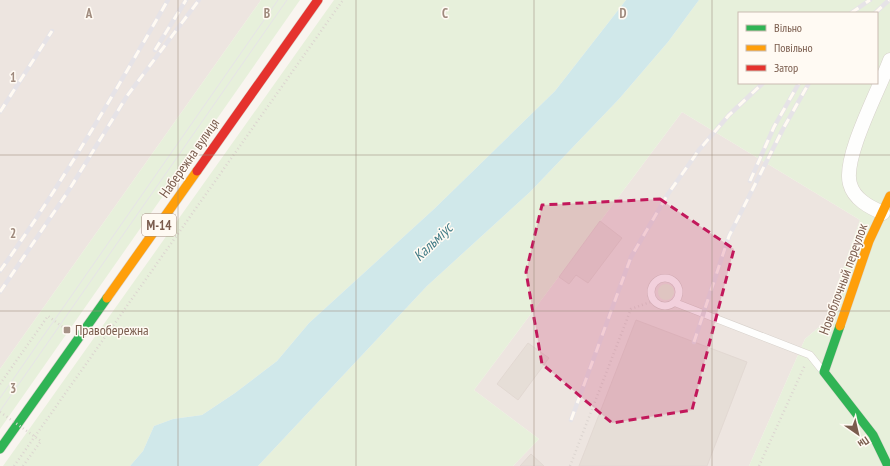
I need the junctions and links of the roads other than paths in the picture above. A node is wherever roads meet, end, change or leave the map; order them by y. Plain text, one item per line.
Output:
1 (318, 0) edge
2 (890, 60) edge
3 (890, 196) edge
4 (883, 213) junction
5 (676, 303) junction
6 (824, 372) junction
7 (0, 449) edge
8 (888, 466) edge

1 - 7 main road, Набережна вулиця / М-14
2 - 4 street
3 - 4 main road, Новоблочный переулок
4 - 6 main road, Новоблочный переулок
5 - 5 lane
5 - 6 lane
6 - 8 main road

